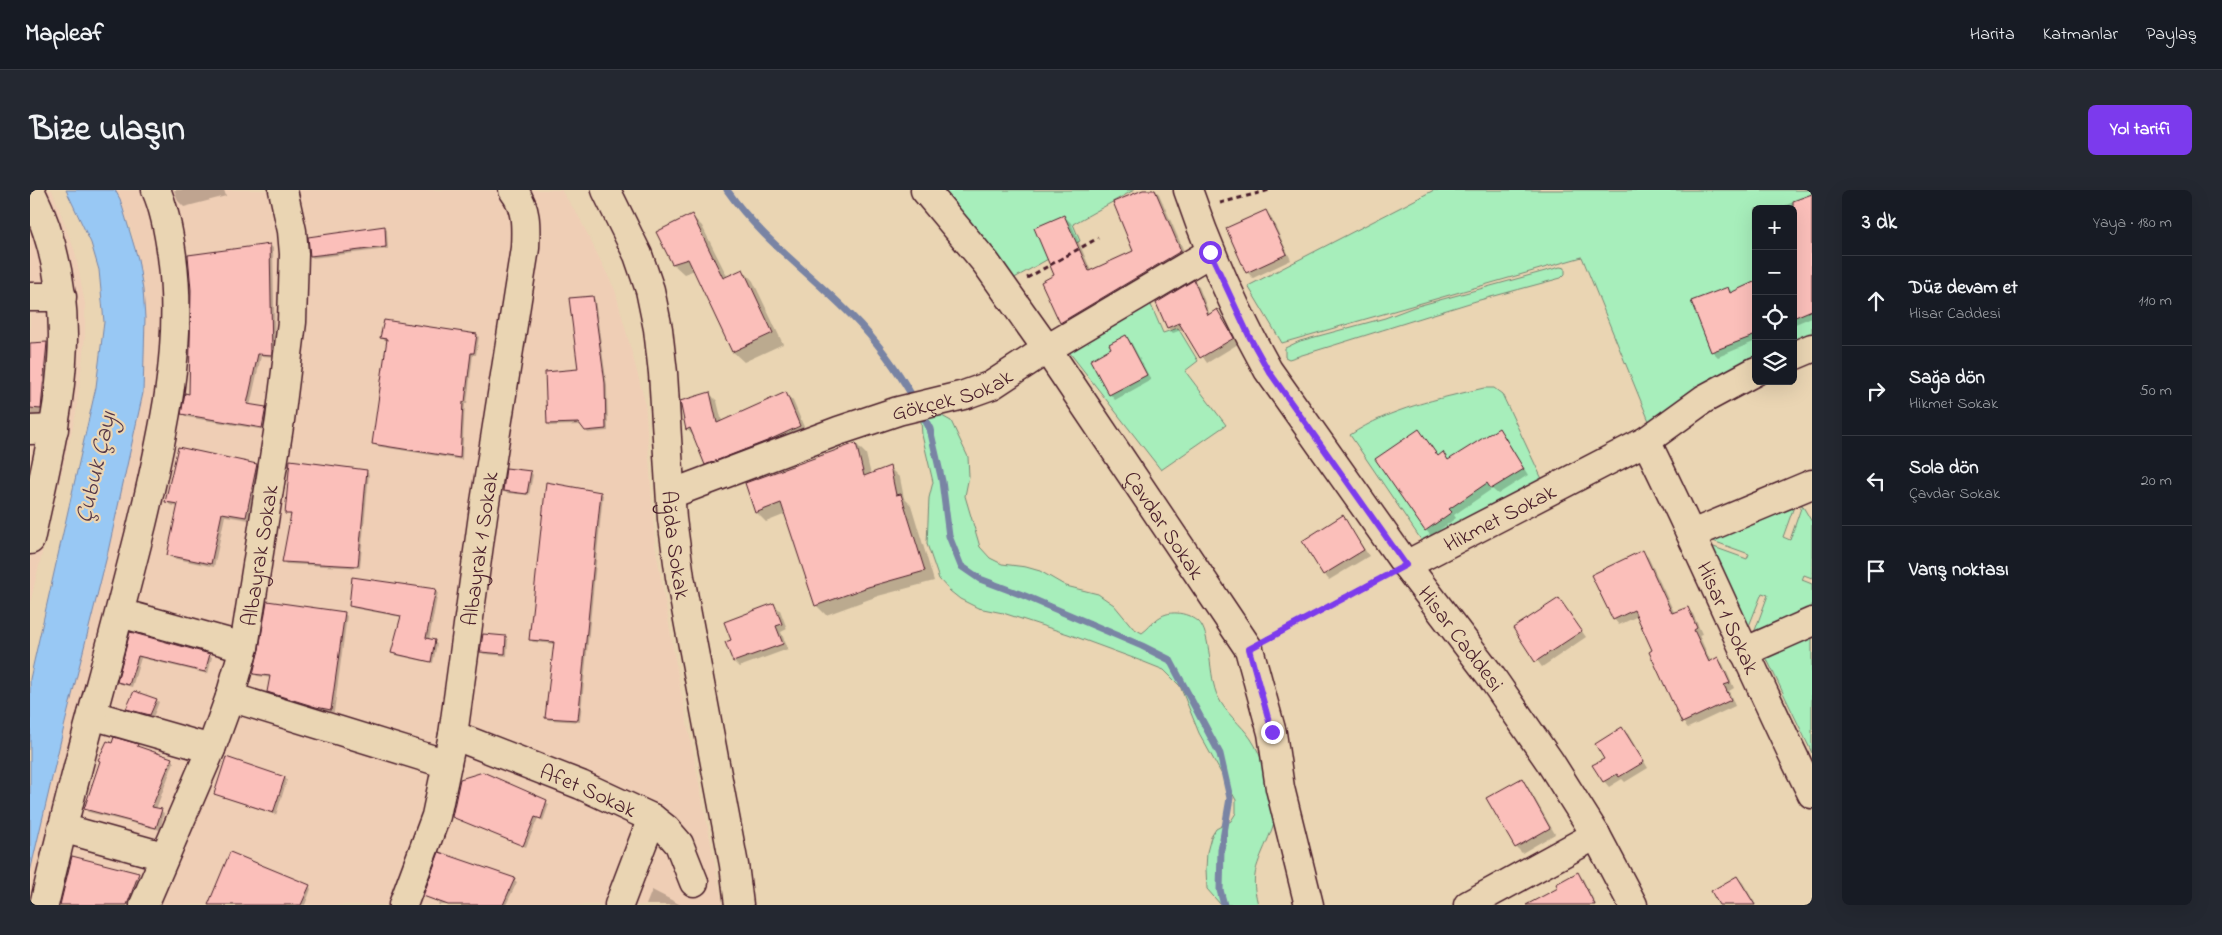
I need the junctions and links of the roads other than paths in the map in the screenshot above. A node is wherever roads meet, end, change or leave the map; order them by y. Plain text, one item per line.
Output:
1 (30, 190) edge
2 (156, 190) edge
3 (283, 190) edge
4 (513, 190) edge
5 (606, 190) edge
6 (925, 190) edge
7 (1192, 200) edge
8 (1210, 252) junction
9 (30, 297) edge
10 (62, 297) junction
11 (1812, 348) edge
12 (1047, 349) junction
13 (1797, 354) edge
14 (1752, 373) edge
15 (42, 429) edge
16 (1646, 441) junction
17 (1810, 491) edge
18 (670, 494) junction
19 (1692, 534) junction
20 (30, 540) edge
21 (1406, 565) junction
22 (120, 613) junction
23 (1812, 622) edge
24 (244, 646) junction
25 (1744, 652) junction
26 (230, 697) junction
27 (92, 715) junction
28 (453, 735) junction
29 (211, 749) junction
30 (447, 764) junction
31 (1812, 794) edge
32 (652, 818) junction
33 (62, 828) junction
34 (1596, 835) junction
35 (163, 856) junction
36 (694, 882) dead end
37 (44, 905) edge
38 (144, 905) edge
39 (403, 905) edge
40 (619, 905) edge
41 (739, 905) edge
42 (1309, 905) edge
43 (1468, 905) edge
44 (1633, 905) edge

1 - 10 street
2 - 22 street
3 - 24 street, Albayrak Sokak
4 - 28 street, Albayrak 1 Sokak
5 - 18 street, Ağda Sokak
6 - 12 street, Çavdar Sokak
7 - 8 street, Hisar Caddesi
8 - 12 street, Gökçek Sokak
8 - 21 street, Hisar Caddesi
9 - 10 street
10 - 15 street
11 - 13 street
12 - 18 street, Gökçek Sokak
12 - 42 street, Çavdar Sokak
14 - 16 street, Hikmet Sokak
15 - 20 street
16 - 19 street, Hisar 1 Sokak
16 - 21 street, Hikmet Sokak
17 - 19 street
18 - 41 street, Ağda Sokak
19 - 25 street, Hisar 1 Sokak
21 - 34 street, Hisar Caddesi
22 - 24 street
22 - 27 street
23 - 25 street
24 - 26 street, Albayrak Sokak
25 - 31 street, Hisar 1 Sokak
26 - 29 street, Albayrak Sokak
26 - 30 street
27 - 29 street
27 - 33 street
28 - 30 street, Albayrak 1 Sokak
28 - 32 street, Afet Sokak
29 - 35 street, Albayrak Sokak
30 - 39 street, Albayrak 1 Sokak
32 - 36 street, Afet Sokak
32 - 40 street
33 - 35 street
33 - 37 street
34 - 43 street
34 - 44 street, Hisar Caddesi
35 - 38 street, Albayrak Sokak

